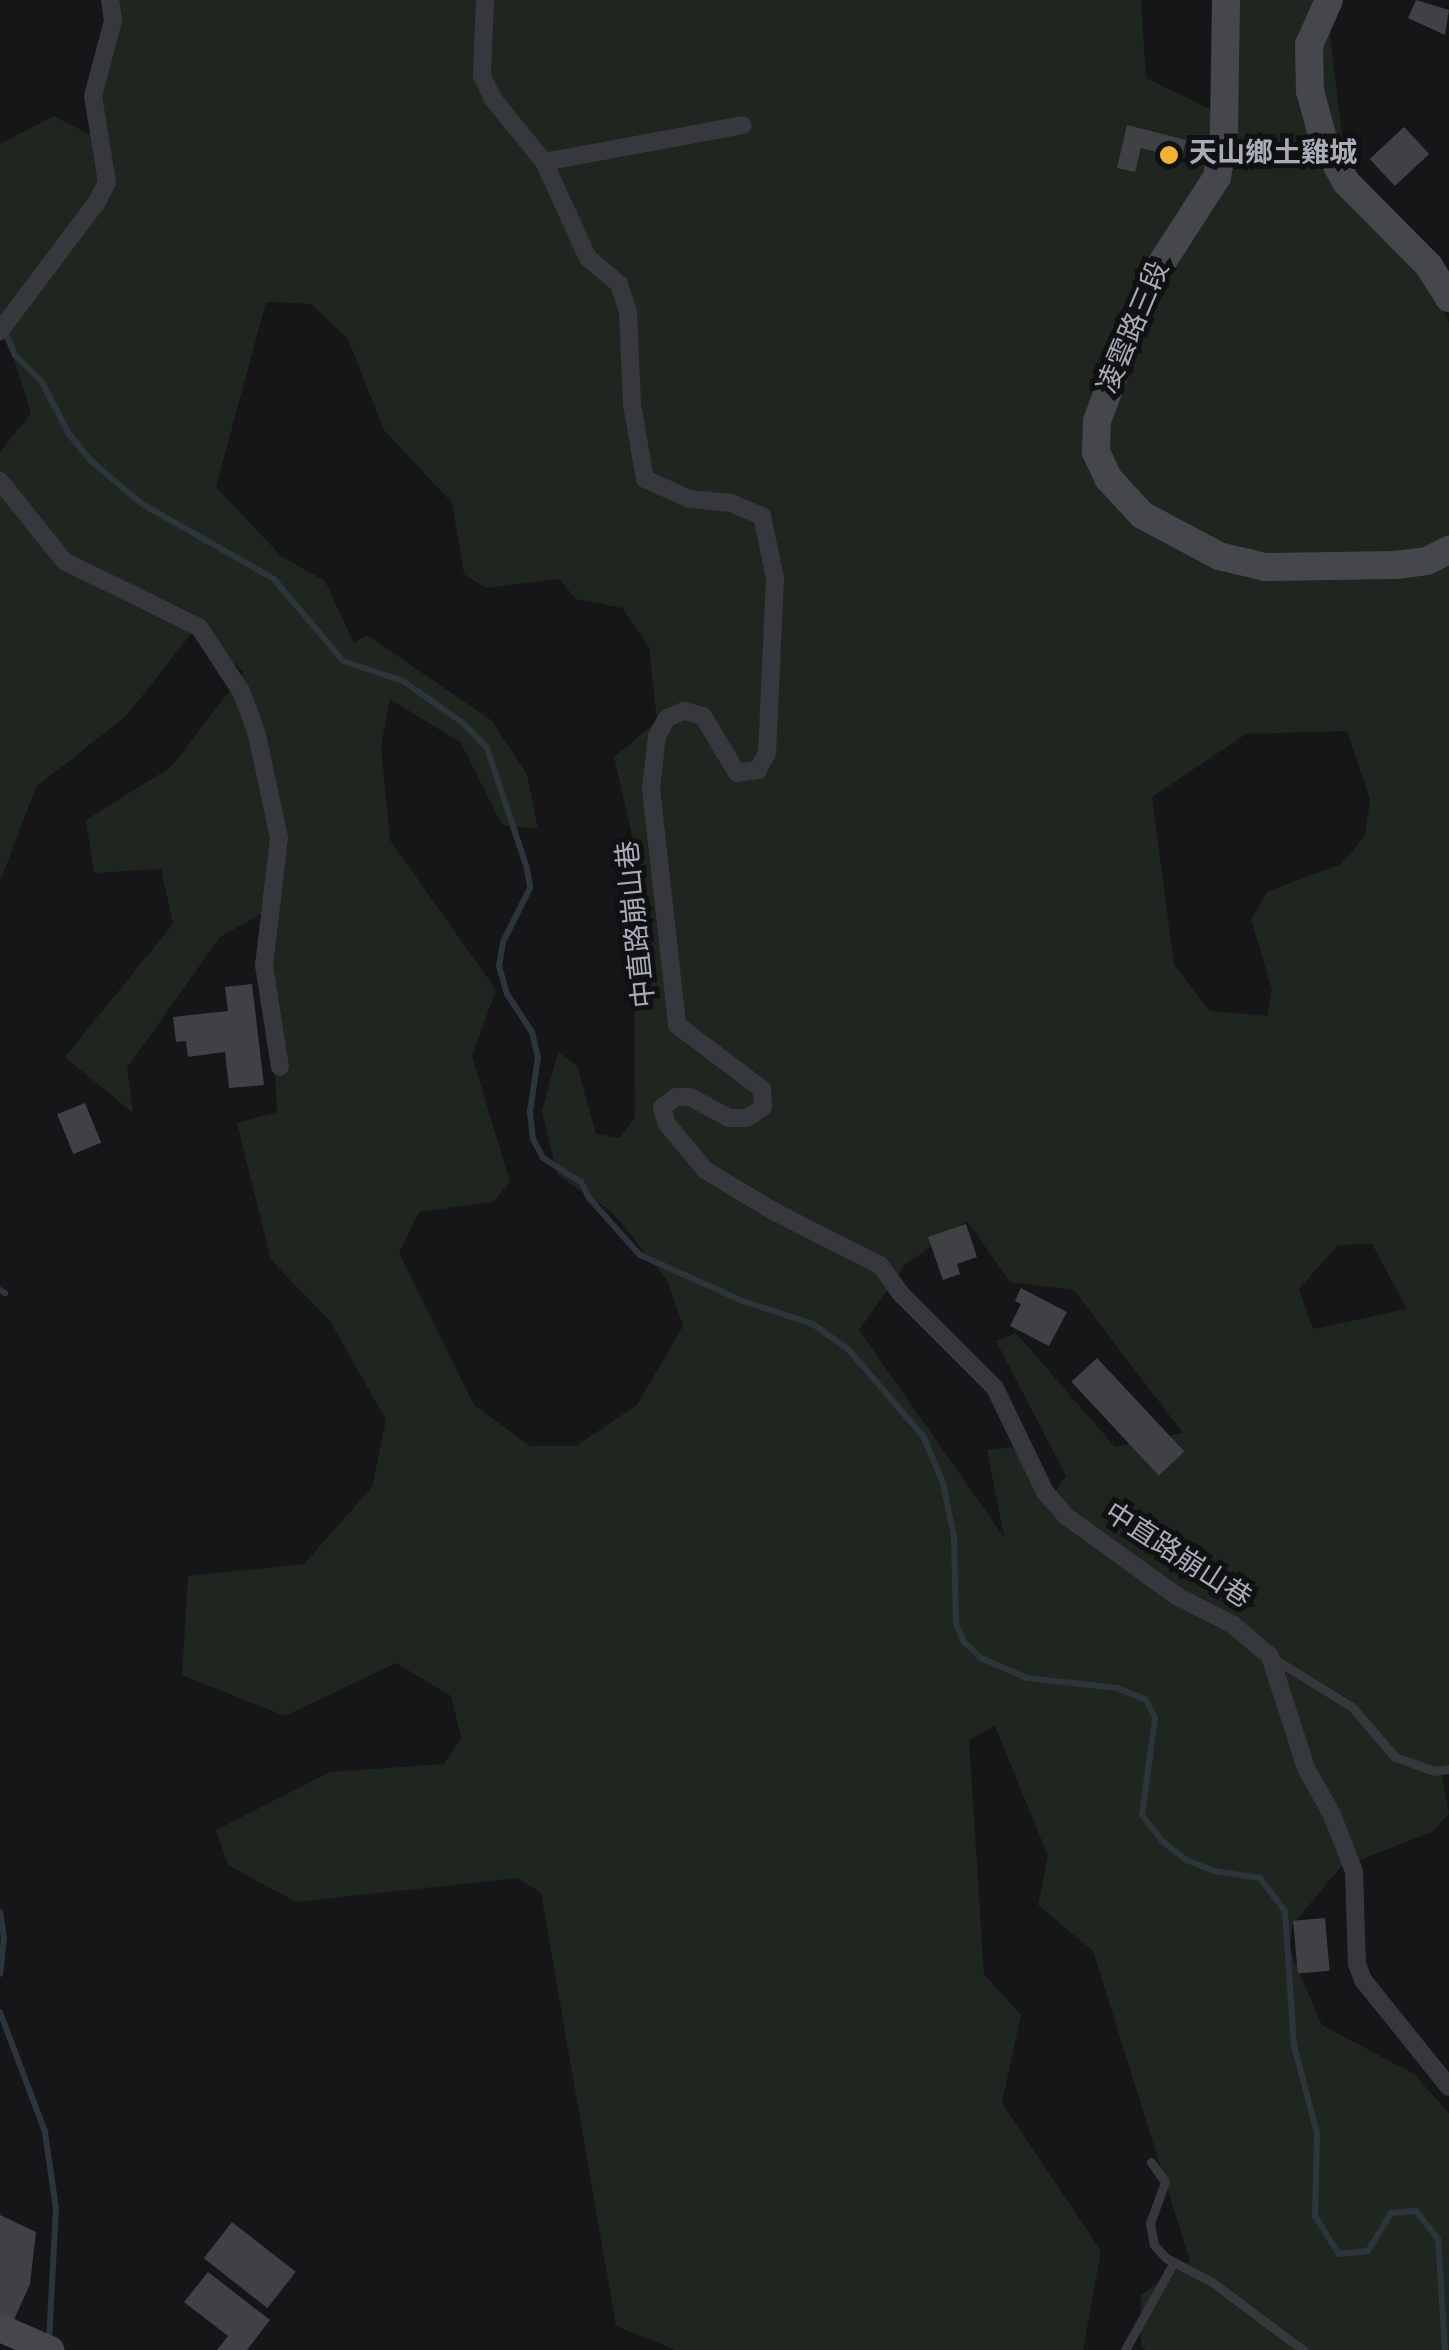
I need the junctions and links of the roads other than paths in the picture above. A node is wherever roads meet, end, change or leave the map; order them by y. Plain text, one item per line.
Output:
1 (110, 0) edge
2 (485, 0) edge
3 (1226, 0) edge
4 (1329, 0) edge
5 (743, 125) dead end
6 (544, 162) junction
7 (1449, 298) edge
8 (5, 322) edge
9 (0, 481) edge
10 (1449, 550) edge
11 (280, 1067) dead end
12 (1270, 1656) junction
13 (1449, 1769) edge
14 (1449, 2086) edge
15 (1151, 2162) dead end
16 (1174, 2262) junction
17 (0, 2328) edge
18 (50, 2350) edge
19 (1125, 2350) edge
20 (1303, 2350) edge

1 - 8 street
2 - 6 street, 中直路崩山巷
3 - 10 street, 凌雲路三段
4 - 7 street
5 - 6 street
6 - 12 street, 中直路崩山巷
9 - 11 street
12 - 13 lane
12 - 14 street
15 - 16 lane
16 - 19 lane
16 - 20 lane
17 - 18 street

